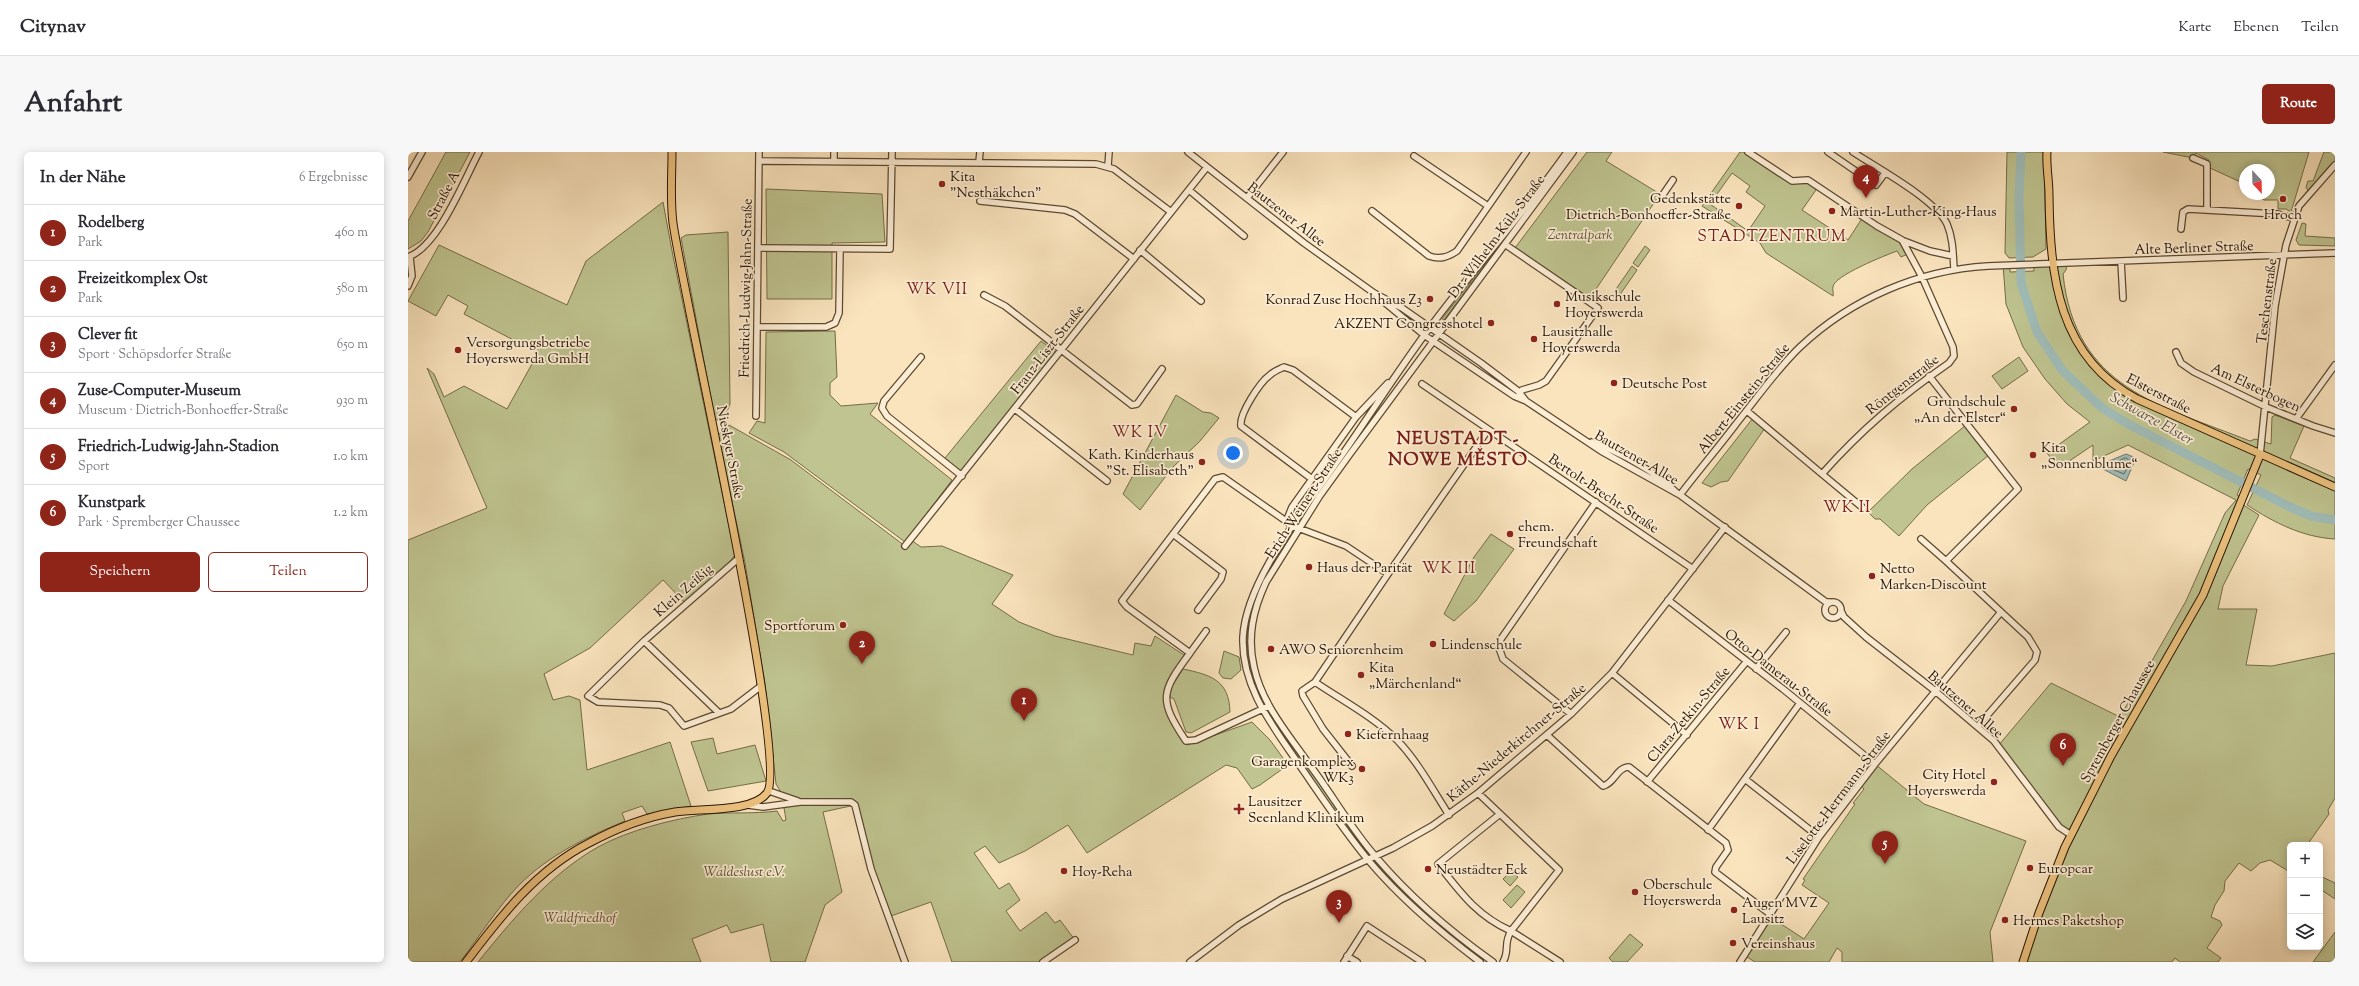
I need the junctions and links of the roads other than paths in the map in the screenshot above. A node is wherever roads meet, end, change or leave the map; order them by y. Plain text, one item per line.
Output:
1 (422, 152) edge
2 (479, 152) edge
3 (672, 152) edge
4 (759, 152) edge
5 (834, 152) edge
6 (892, 152) edge
7 (980, 152) edge
8 (1109, 152) edge
9 (1188, 152) edge
10 (1283, 152) edge
11 (1526, 152) edge
12 (1567, 152) edge
13 (1573, 152) edge
14 (1748, 152) edge
15 (1828, 152) edge
16 (1853, 152) edge
17 (2047, 152) edge
18 (1414, 156) dead end
19 (2193, 158) dead end
20 (834, 160) junction
21 (892, 160) junction
22 (758, 161) junction
23 (980, 162) junction
24 (2335, 165) edge
25 (1108, 166) junction
26 (1207, 167) junction
27 (1885, 173) junction
28 (408, 177) edge
29 (1673, 180) dead end
30 (1189, 190) junction
31 (1662, 196) dead end
32 (1247, 198) junction
33 (980, 201) dead end
34 (1488, 206) junction
35 (2207, 210) junction
36 (1372, 211) dead end
37 (1171, 212) junction
38 (2294, 218) junction
39 (2181, 229) dead end
40 (1244, 236) dead end
41 (1902, 240) junction
42 (1506, 245) junction
43 (759, 248) junction
44 (840, 249) junction
45 (1140, 250) junction
46 (2335, 253) edge
47 (2284, 255) junction
48 (1953, 256) junction
49 (409, 257) edge
50 (1134, 259) junction
51 (2121, 261) junction
52 (2054, 263) junction
53 (1954, 269) junction
54 (1922, 277) junction
55 (408, 286) edge
56 (1374, 293) junction
57 (984, 295) dead end
58 (2123, 298) dead end
59 (1201, 301) dead end
60 (757, 327) junction
61 (1429, 328) junction
62 (1437, 334) junction
63 (1424, 335) junction
64 (1432, 341) junction
65 (1061, 351) junction
66 (2176, 352) dead end
67 (921, 357) dead end
68 (2335, 365) edge
69 (1162, 369) dead end
70 (1396, 376) junction
71 (1929, 376) junction
72 (1422, 384) dead end
73 (1522, 390) dead end
74 (1526, 401) junction
75 (2266, 406) junction
76 (1015, 409) junction
77 (1747, 410) junction
78 (756, 416) dead end
79 (1356, 417) junction
80 (2296, 419) junction
81 (1488, 430) junction
82 (2335, 433) edge
83 (2260, 455) junction
84 (1822, 474) junction
85 (962, 476) junction
86 (1312, 479) junction
87 (1107, 481) dead end
88 (2335, 487) edge
89 (1680, 495) junction
90 (1596, 502) junction
91 (1863, 508) dead end
92 (1286, 522) junction
93 (1725, 527) junction
94 (1296, 528) junction
95 (1173, 534) junction
96 (1921, 539) dead end
97 (905, 546) dead end
98 (739, 558) junction
99 (1946, 561) junction
100 (1693, 569) junction
101 (1388, 574) junction
102 (1668, 600) junction
103 (1828, 605) junction
104 (1198, 610) dead end
105 (1841, 611) junction
106 (2001, 612) junction
107 (1836, 617) junction
108 (1206, 631) dead end
109 (1786, 632) dead end
110 (1866, 637) junction
111 (644, 641) junction
112 (1190, 653) junction
113 (1747, 662) junction
114 (1756, 668) junction
115 (1612, 673) junction
116 (1315, 682) junction
117 (761, 686) junction
118 (1934, 690) junction
119 (1800, 703) junction
120 (1270, 706) junction
121 (1262, 710) junction
122 (718, 712) junction
123 (1571, 714) junction
124 (1978, 726) junction
125 (1547, 735) junction
126 (1687, 735) junction
127 (1875, 764) junction
128 (1352, 766) dead end
129 (1745, 779) junction
130 (1648, 782) junction
131 (768, 791) junction
132 (1478, 793) junction
133 (800, 802) junction
134 (746, 805) junction
135 (1500, 814) junction
136 (1449, 815) junction
137 (1708, 830) junction
138 (2071, 835) junction
139 (1819, 837) junction
140 (1376, 857) junction
141 (1368, 860) junction
142 (1770, 914) junction
143 (1511, 931) junction
144 (1075, 940) dead end
145 (1347, 956) junction
146 (466, 962) edge
147 (905, 962) edge
148 (1043, 962) edge
149 (1190, 962) edge
150 (1344, 962) edge
151 (1357, 962) edge
152 (1422, 962) edge
153 (1480, 962) edge
154 (1493, 962) edge
155 (1504, 962) edge
156 (1560, 962) edge
157 (1740, 962) edge
158 (2023, 962) edge

1 - 28 street
2 - 49 street, Straße A
3 - 98 main road, Nieskyer Straße
4 - 22 street, Friedrich-Ludwig-Jahn-Straße
5 - 20 street
6 - 21 street
7 - 23 street
8 - 25 street
9 - 26 street, Bautzener Allee
10 - 32 street
11 - 34 street
12 - 61 street, Dr.-Wilhelm-Külz-Straße
13 - 42 street, Dr.-Wilhelm-Külz-Straße
14 - 41 street
15 - 27 street
16 - 27 street
17 - 52 main road, Elsterstraße
18 - 34 street
19 - 35 street
20 - 21 street
20 - 22 street
21 - 23 street
21 - 44 street
22 - 43 street, Friedrich-Ludwig-Jahn-Straße
23 - 25 street
24 - 38 street, Teschenstraße
25 - 37 street
26 - 30 street, Franz-Liszt-Straße
26 - 32 street, Bautzener Allee
27 - 48 street
29 - 31 street
30 - 37 street, Franz-Liszt-Straße
30 - 40 street
32 - 56 street, Bautzener Allee
33 - 50 street
34 - 36 street
35 - 38 street
35 - 39 street
37 - 45 street, Franz-Liszt-Straße
38 - 47 street, Teschenstraße
41 - 48 street
41 - 54 street, Röntgenstraße
42 - 62 street, Dr.-Wilhelm-Külz-Straße
42 - 73 street
43 - 44 street
43 - 60 street, Friedrich-Ludwig-Jahn-Straße
44 - 60 street
45 - 50 street, Franz-Liszt-Straße
45 - 59 street
46 - 47 street, Alte Berliner Straße
47 - 51 street, Alte Berliner Straße
47 - 75 street, Teschenstraße
48 - 53 street
49 - 55 street, Straße A
50 - 65 street, Franz-Liszt-Straße
51 - 52 street, Alte Berliner Straße
51 - 58 street
52 - 53 street, Albert-Einstein-Straße
52 - 83 main road, Elsterstraße
53 - 54 street, Albert-Einstein-Straße
54 - 71 street, Röntgenstraße
54 - 77 street, Albert-Einstein-Straße
56 - 61 street, Bautzener Allee
56 - 63 street, Bautzener Allee
57 - 65 street
60 - 78 street, Friedrich-Ludwig-Jahn-Straße
61 - 62 street, Bautzener Allee
61 - 63 street, Erich-Weinert-Straße
62 - 64 street, Erich-Weinert-Straße
62 - 74 street, Bautzener Allee
63 - 64 street, Bautzener Allee
63 - 70 street, Erich-Weinert-Straße
64 - 74 street, Bautzener Allee
64 - 94 street, Erich-Weinert-Straße
65 - 69 street
65 - 76 street, Franz-Liszt-Straße
66 - 75 street, Am Elsterbogen
67 - 85 street
68 - 80 street
70 - 79 street, Erich-Weinert-Straße
70 - 94 street, Erich-Weinert-Straße
71 - 84 street, Röntgenstraße
71 - 99 street
72 - 81 street, Bertolt-Brecht-Straße
74 - 89 street, Bautzener Allee
75 - 80 street, Am Elsterbogen
75 - 83 street, Teschenstraße
76 - 85 street, Franz-Liszt-Straße
76 - 87 street
77 - 84 street
77 - 89 street, Albert-Einstein-Straße
79 - 86 street, Erich-Weinert-Straße
79 - 86 street
80 - 82 street, Am Elsterbogen
81 - 90 street, Bertolt-Brecht-Straße
81 - 101 street
83 - 88 main road, Elsterstraße
83 - 138 main road, Spremberger Chaussee
84 - 91 street
85 - 97 street, Franz-Liszt-Straße
86 - 92 street, Erich-Weinert-Straße
89 - 93 street, Bautzener Allee
90 - 100 street, Bertolt-Brecht-Straße
90 - 123 street
92 - 94 street
92 - 95 street
93 - 100 street, Käthe-Niederkirchner-Straße
93 - 103 street, Bautzener Allee
94 - 101 street
94 - 120 street, Erich-Weinert-Straße
94 - 121 street, Erich-Weinert-Straße
95 - 104 street
95 - 112 street
96 - 99 street
98 - 111 street, Klein Zeißig
98 - 117 main road, Nieskyer Straße
99 - 106 street
100 - 102 street, Käthe-Niederkirchner-Straße
101 - 116 street
102 - 113 street, Otto-Damerau-Straße
102 - 115 street, Käthe-Niederkirchner-Straße
103 - 105 street, Bautzener Allee
103 - 107 street, Bautzener Allee
105 - 107 street
105 - 110 street, Bautzener Allee
106 - 118 street, Liselotte-Herrmann-Straße
106 - 124 street
107 - 110 street, Bautzener Allee
108 - 112 street
109 - 114 street
110 - 118 street, Bautzener Allee
111 - 122 street
111 - 122 street, Klein Zeißig
112 - 121 street
113 - 114 street, Otto-Damerau-Straße
113 - 126 street, Clara-Zetkin-Straße
114 - 119 street, Otto-Damerau-Straße
115 - 123 street, Käthe-Niederkirchner-Straße
115 - 126 street
116 - 128 street
116 - 136 street
117 - 122 street, Klein Zeißig
117 - 131 main road, Nieskyer Straße
118 - 124 street, Bautzener Allee
118 - 127 street, Liselotte-Herrmann-Straße
119 - 127 street, Otto-Damerau-Straße
119 - 129 street
120 - 121 street
120 - 140 street, Erich-Weinert-Straße
121 - 141 street, Erich-Weinert-Straße
123 - 125 street, Käthe-Niederkirchner-Straße
124 - 138 street, Bautzener Allee
125 - 130 street
125 - 132 street, Käthe-Niederkirchner-Straße
126 - 130 street, Clara-Zetkin-Straße
127 - 139 street, Liselotte-Herrmann-Straße
129 - 137 street
129 - 139 street
130 - 137 street
131 - 133 street
131 - 134 main road
132 - 135 street
132 - 136 street, Käthe-Niederkirchner-Straße
133 - 134 street
133 - 147 street
134 - 146 main road
135 - 143 street
135 - 143 street
136 - 140 street, Käthe-Niederkirchner-Straße
137 - 142 street
138 - 158 main road, Spremberger Chaussee
139 - 142 street, Liselotte-Herrmann-Straße
140 - 141 street, Käthe-Niederkirchner-Straße
140 - 154 street, Erich-Weinert-Straße
141 - 149 street, Käthe-Niederkirchner-Straße
141 - 153 street, Erich-Weinert-Straße
142 - 157 street, Liselotte-Herrmann-Straße
143 - 155 street
143 - 156 street
144 - 148 street
145 - 150 street
145 - 151 street
145 - 152 street

